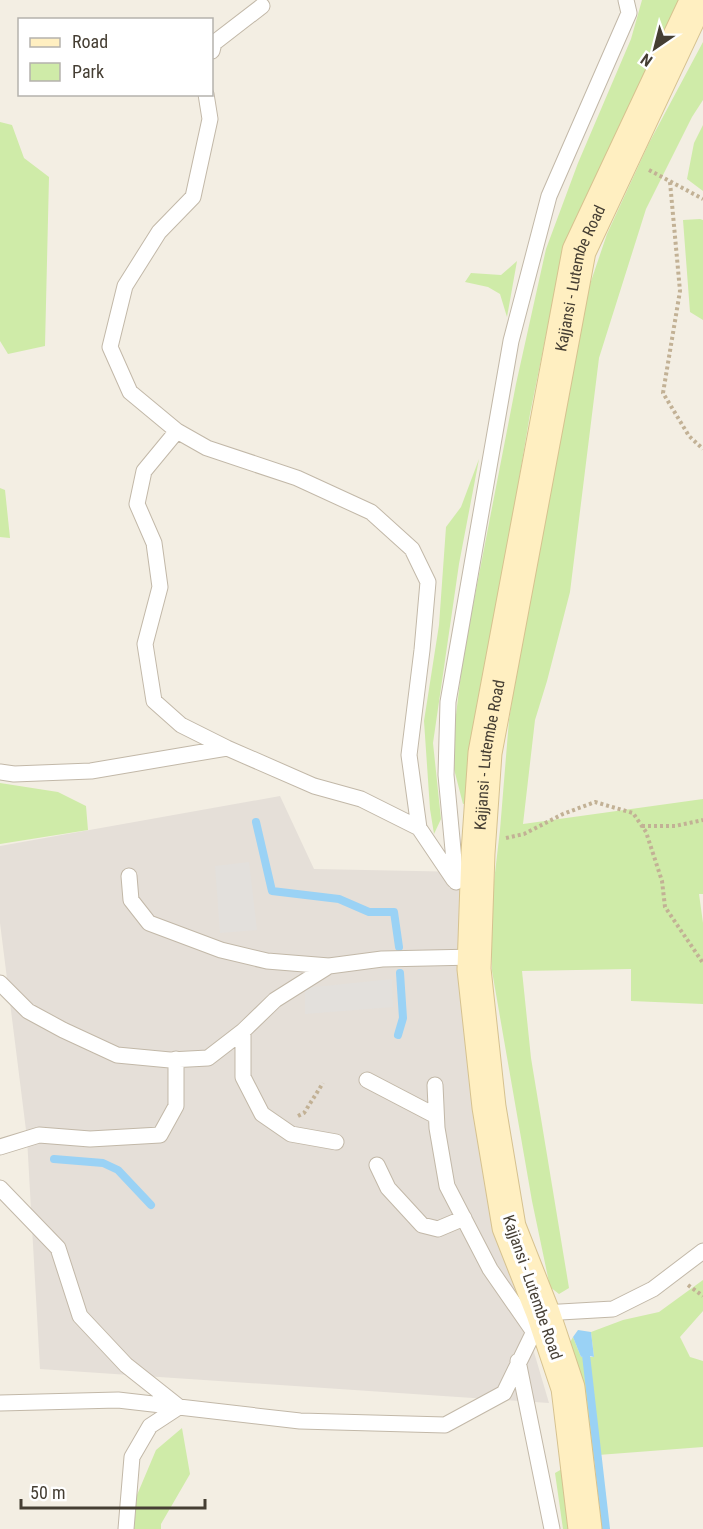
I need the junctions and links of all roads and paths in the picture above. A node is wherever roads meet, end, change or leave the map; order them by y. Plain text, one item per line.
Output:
1 (626, 0) edge
2 (697, 0) edge
3 (262, 6) dead end
4 (213, 47) edge
5 (206, 96) edge
6 (624, 157) junction
7 (670, 182) junction
8 (703, 199) edge
9 (177, 431) junction
10 (703, 449) edge
11 (227, 748) junction
12 (0, 772) edge
13 (703, 820) edge
14 (642, 826) junction
15 (419, 828) junction
16 (480, 835) junction
17 (129, 876) dead end
18 (456, 882) junction
19 (476, 908) junction
20 (475, 957) junction
21 (703, 963) edge
22 (329, 966) junction
23 (0, 983) edge
24 (243, 1031) junction
25 (176, 1059) junction
26 (367, 1080) dead end
27 (323, 1083) dead end
28 (435, 1085) dead end
29 (436, 1116) junction
30 (279, 1126) junction
31 (336, 1142) dead end
32 (0, 1147) edge
33 (377, 1165) dead end
34 (0, 1188) edge
35 (464, 1218) junction
36 (703, 1251) edge
37 (538, 1322) junction
38 (518, 1362) junction
39 (0, 1403) edge
40 (179, 1407) junction
41 (126, 1529) edge
42 (552, 1529) edge
43 (585, 1529) edge

1 - 18 lane
2 - 6 street, Kajjansi - Lutembe Road
3 - 4 lane
5 - 9 lane
6 - 7 path
6 - 16 street, Kajjansi - Lutembe Road
7 - 8 path
7 - 10 path
9 - 11 lane
9 - 15 lane
11 - 12 lane
11 - 15 lane
13 - 14 path
14 - 16 path
14 - 21 path
15 - 18 lane
16 - 19 street, Kajjansi - Lutembe Road
17 - 22 lane
18 - 19 lane
19 - 20 street, Kajjansi - Lutembe Road
20 - 22 lane
20 - 37 street, Kajjansi - Lutembe Road
22 - 24 lane
23 - 25 lane
24 - 25 lane
24 - 30 lane
25 - 32 lane
26 - 29 lane
27 - 30 path
28 - 29 lane
29 - 35 lane
30 - 31 lane
33 - 35 lane
34 - 40 lane
35 - 37 lane
36 - 37 lane
37 - 38 lane
37 - 43 street, Kajjansi - Lutembe Road
38 - 40 lane
38 - 42 lane
39 - 40 lane
40 - 41 lane

